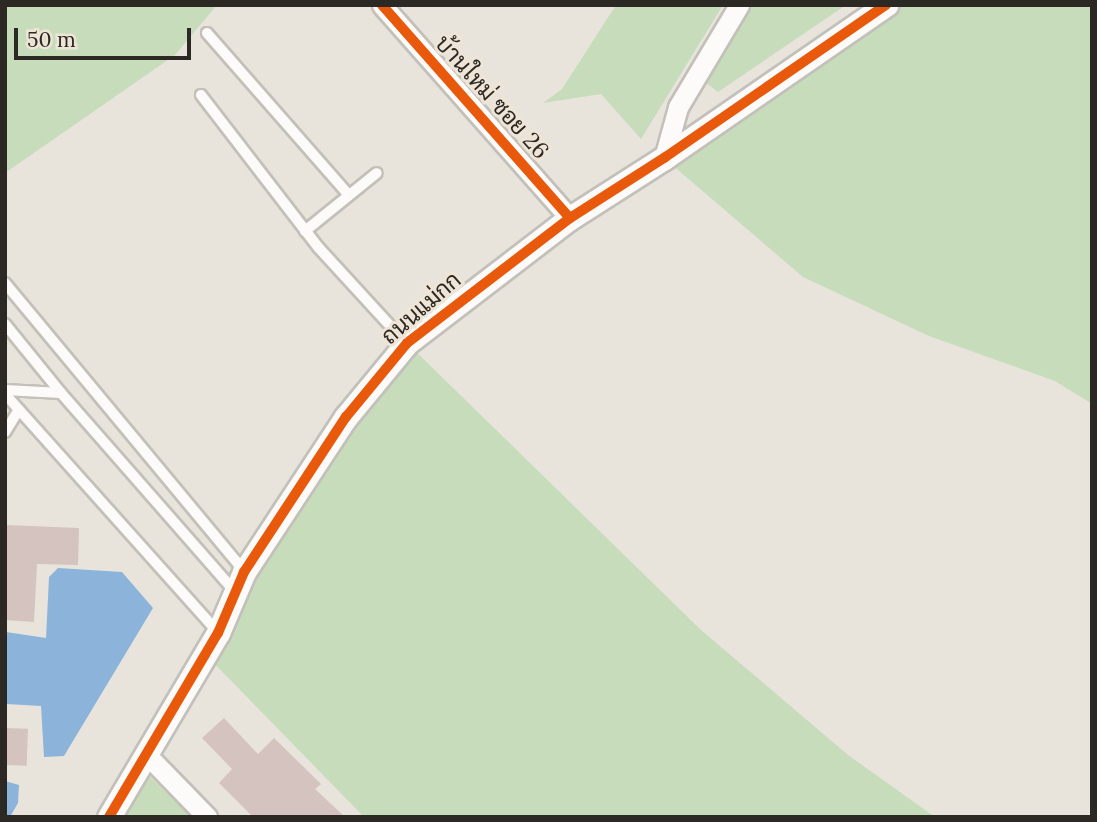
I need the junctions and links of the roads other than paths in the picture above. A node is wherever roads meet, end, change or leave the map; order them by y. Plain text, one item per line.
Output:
1 (382, 5) edge
2 (739, 5) edge
3 (886, 5) edge
4 (207, 33) dead end
5 (201, 95) dead end
6 (664, 158) junction
7 (377, 173) dead end
8 (349, 195) junction
9 (570, 218) junction
10 (305, 230) junction
11 (5, 283) edge
12 (5, 324) edge
13 (407, 343) junction
14 (5, 392) edge
15 (61, 393) junction
16 (19, 410) junction
17 (5, 432) edge
18 (240, 582) junction
19 (218, 633) junction
20 (146, 754) junction
21 (109, 817) edge
22 (207, 817) edge

1 - 9 street, บ้านใหม่ ซอย 26
2 - 6 street
3 - 6 street, ถนนแม่กก
4 - 8 lane
5 - 10 lane
6 - 9 street, ถนนแม่กก
7 - 8 lane
8 - 10 lane
9 - 13 street, ถนนแม่กก
10 - 13 lane
11 - 18 lane
12 - 15 lane
13 - 18 street, ถนนแม่กก
14 - 15 lane
14 - 16 lane
15 - 18 lane
16 - 17 lane
16 - 19 lane
18 - 19 street, ถนนแม่กก
19 - 20 street, ถนนแม่กก
20 - 21 street, ถนนแม่กก
20 - 22 street

